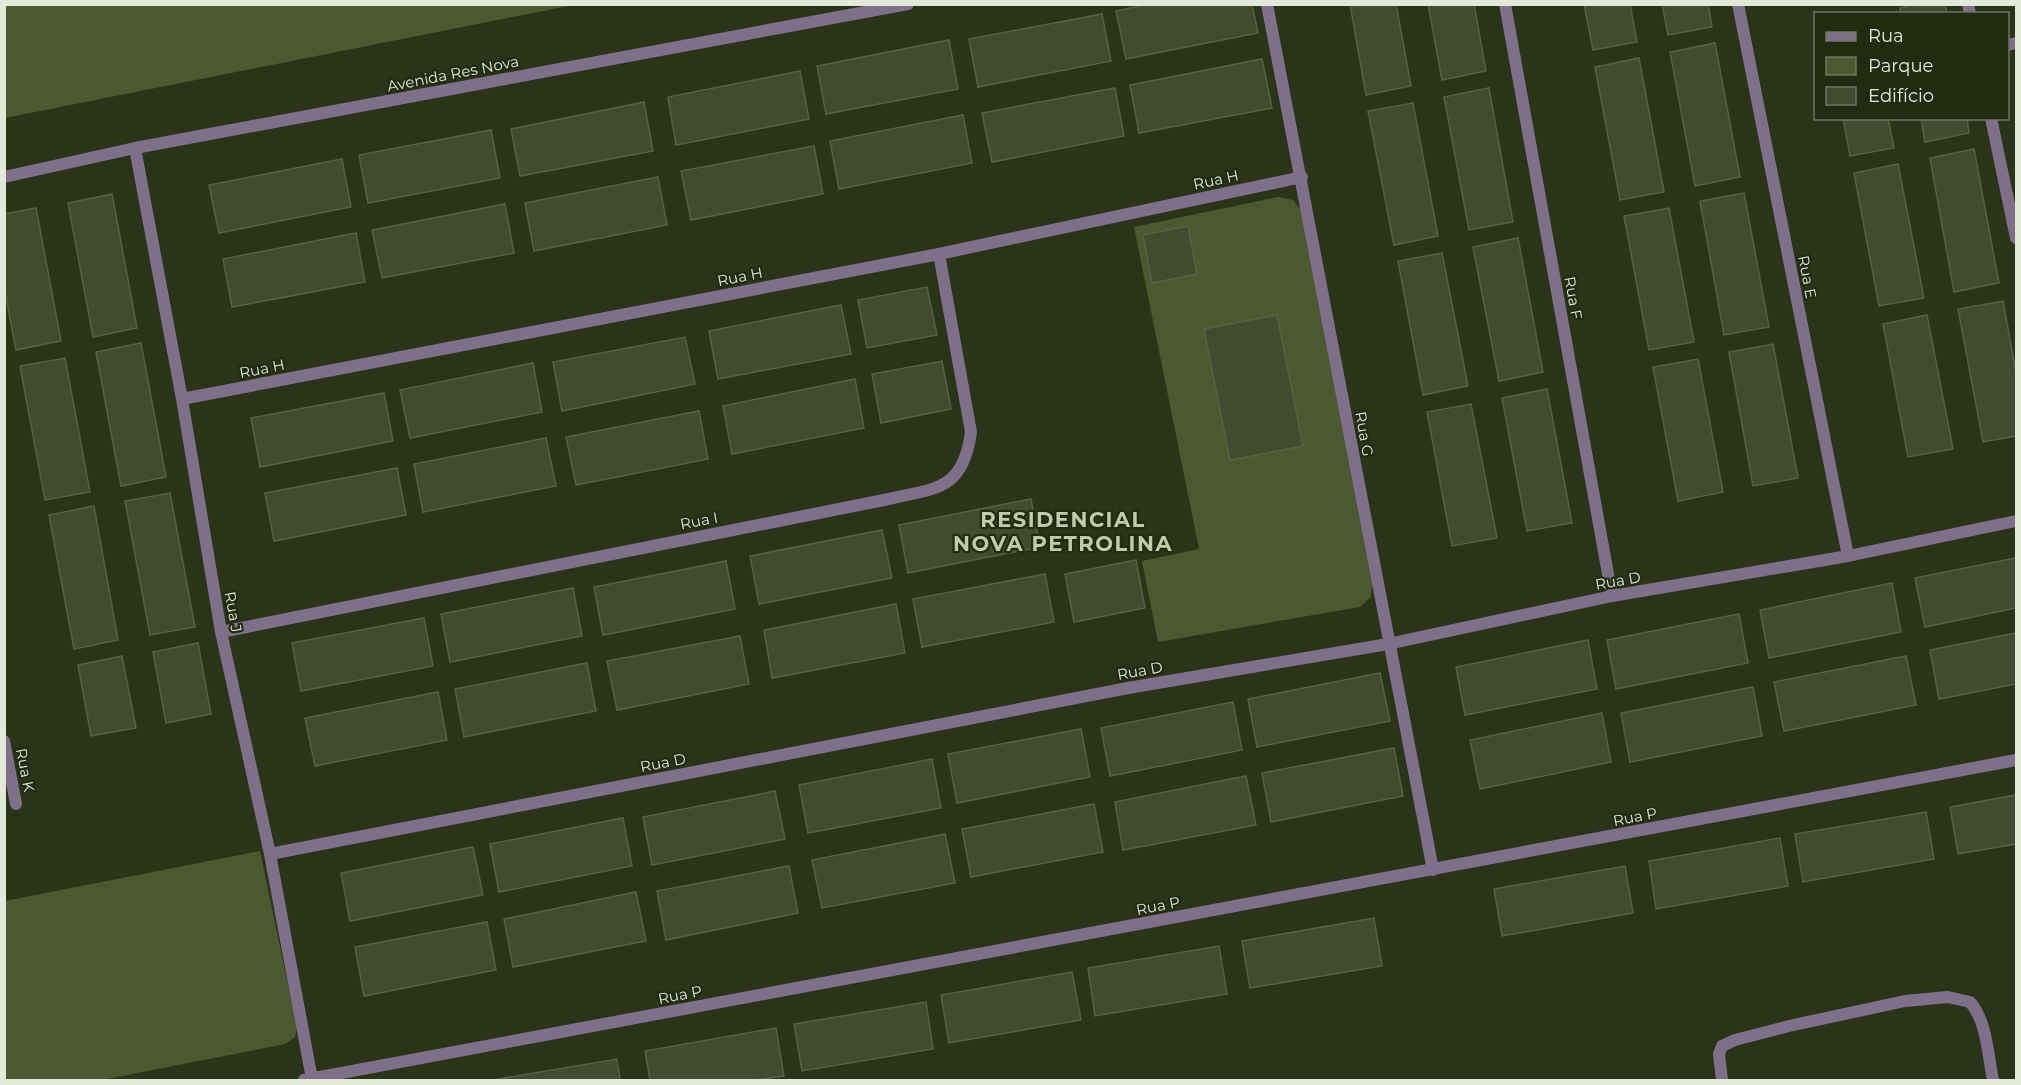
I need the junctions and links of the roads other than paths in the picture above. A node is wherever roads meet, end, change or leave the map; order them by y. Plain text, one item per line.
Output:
1 (908, 4) edge
2 (1267, 4) edge
3 (1505, 4) edge
4 (1738, 4) edge
5 (1991, 120) edge
6 (135, 148) junction
7 (4, 177) edge
8 (1302, 177) junction
9 (2016, 238) edge
10 (939, 254) junction
11 (182, 399) junction
12 (2016, 521) edge
13 (1848, 556) junction
14 (1612, 596) junction
15 (221, 632) junction
16 (1388, 644) junction
17 (4, 741) edge
18 (2016, 760) edge
19 (16, 804) dead end
20 (270, 854) junction
21 (1433, 870) junction
22 (308, 1080) edge
23 (1722, 1080) edge
24 (1994, 1080) edge

1 - 6 street, Avenida Res Nova
2 - 8 street, Rua G
3 - 14 street, Rua F
4 - 13 street, Rua E
5 - 9 street
6 - 7 street, Avenida Res Nova
6 - 11 street, Rua J
8 - 10 street, Rua H
8 - 16 street, Rua G
10 - 11 street, Rua H
10 - 15 street, Rua I
11 - 15 street, Rua J
12 - 13 street, Rua D
13 - 14 street, Rua D
14 - 16 street, Rua D
15 - 20 street, Rua J
16 - 20 street, Rua D
16 - 21 street, Rua G
17 - 19 street, Rua K
18 - 21 street, Rua P
20 - 22 street, Rua J
21 - 22 street, Rua P
23 - 24 street

